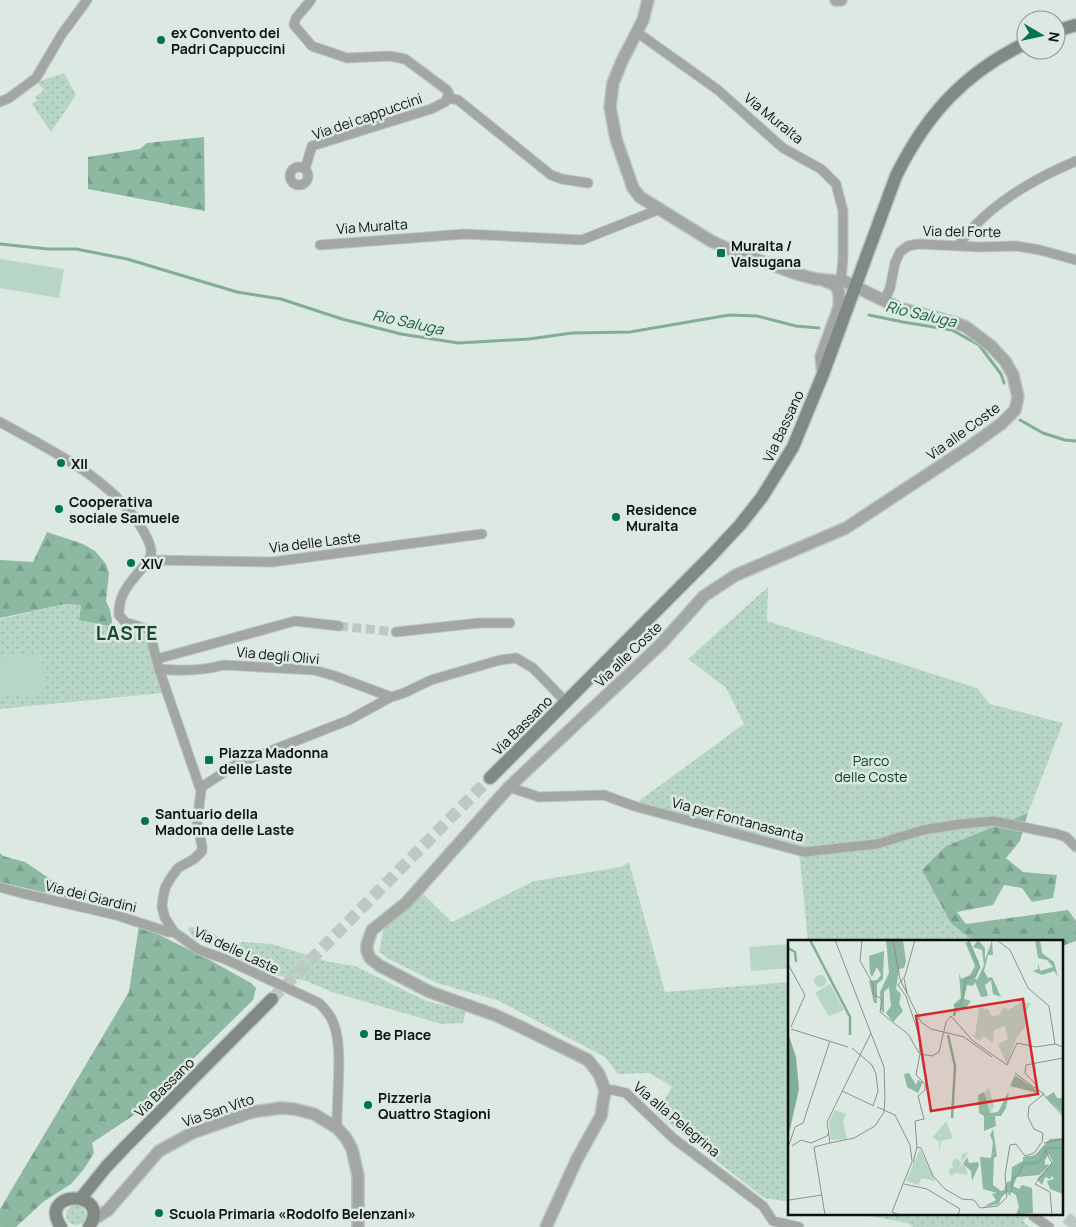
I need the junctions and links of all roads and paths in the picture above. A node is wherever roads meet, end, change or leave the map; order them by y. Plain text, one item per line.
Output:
1 (88, 0) edge
2 (311, 0) edge
3 (648, 0) edge
4 (836, 0) edge
5 (841, 0) edge
6 (638, 33) junction
7 (1016, 49) edge
8 (448, 98) junction
9 (0, 102) edge
10 (1076, 161) edge
11 (305, 169) dead end
12 (588, 183) dead end
13 (660, 209) junction
14 (320, 245) dead end
15 (958, 246) junction
16 (1076, 260) edge
17 (816, 279) junction
18 (841, 281) junction
19 (856, 286) junction
20 (884, 301) junction
21 (823, 374) junction
22 (0, 422) edge
23 (482, 534) dead end
24 (150, 560) junction
25 (510, 623) dead end
26 (339, 626) tunnel mouth
27 (396, 632) tunnel mouth
28 (157, 659) junction
29 (160, 669) junction
30 (391, 697) junction
31 (566, 702) junction
32 (490, 778) tunnel mouth
33 (509, 787) junction
34 (200, 788) junction
35 (1076, 847) edge
36 (0, 887) edge
37 (174, 932) junction
38 (272, 999) tunnel mouth
39 (605, 1090) junction
40 (337, 1128) junction
41 (81, 1198) junction
42 (1033, 1216) dead end
43 (91, 1223) edge
44 (55, 1225) edge
45 (358, 1227) edge
46 (546, 1227) edge
47 (799, 1227) edge
48 (1049, 1227) edge

1 - 9 street
2 - 8 street, Via dei cappuccini
3 - 6 street
4 - 5 street
6 - 13 street
6 - 18 street, Via Muralta
7 - 19 main road, Via Bassano
8 - 11 street, Via dei cappuccini
8 - 12 street, Via dei cappuccini
10 - 15 street
13 - 14 street, Via Muralta
13 - 17 street
15 - 16 street, Via del Forte
15 - 20 street, Via del Forte
17 - 18 street
17 - 21 street
18 - 19 street
19 - 20 street, Via alle Coste
19 - 21 main road, Via Bassano
20 - 33 street, Via alle Coste
21 - 31 main road, Via Bassano
22 - 24 street
23 - 24 street, Via delle Laste
24 - 28 street, Via delle Laste
25 - 27 street
26 - 28 street
28 - 29 street, Via delle Laste
29 - 30 street, Via degli Olivi
29 - 34 street, Via delle Laste
30 - 31 street
30 - 34 street
31 - 32 main road, Via Bassano
33 - 35 street, Via per Fontanasanta
33 - 39 street, Via alle Coste
34 - 37 street, Via delle Laste
36 - 37 street, Via dei Giardini
37 - 40 street, Via delle Laste
38 - 41 main road, Via Bassano
39 - 46 street
39 - 47 street, Via alla Pelegrina
40 - 43 street, Via San Vito
40 - 45 street, Via San Vito
41 - 43 main road
41 - 44 main road, Via Bassano
42 - 48 street

